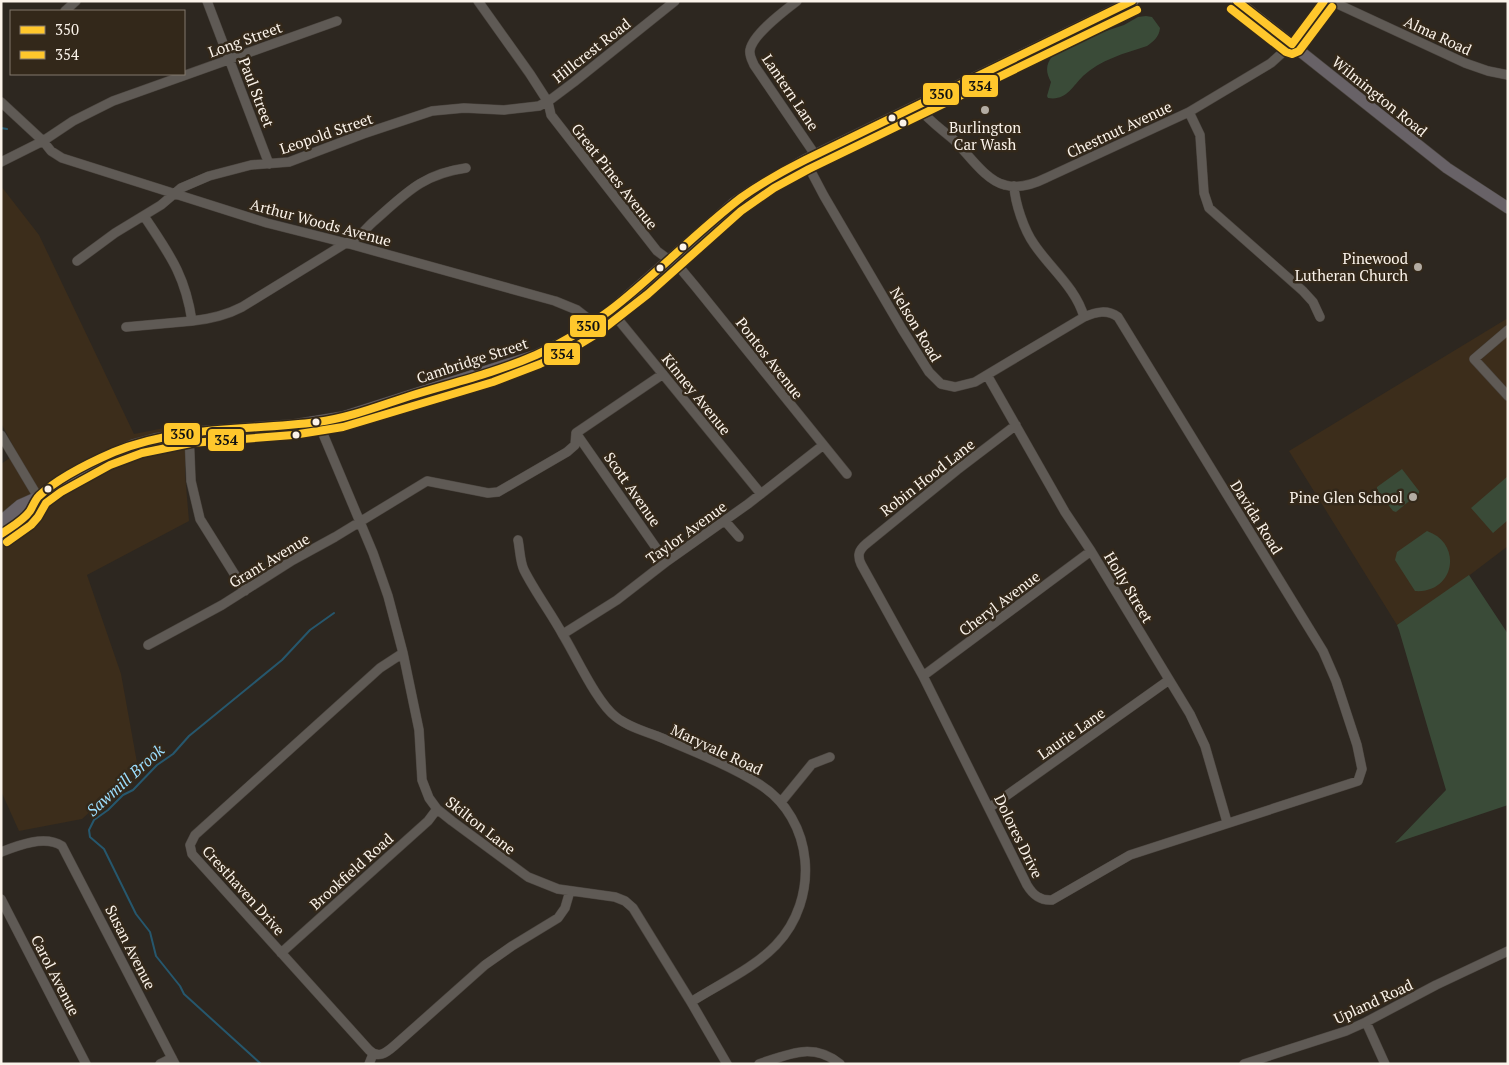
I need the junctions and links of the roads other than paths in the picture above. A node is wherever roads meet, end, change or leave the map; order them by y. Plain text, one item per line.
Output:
1 (76, 1) edge
2 (208, 1) edge
3 (478, 1) edge
4 (675, 1) edge
5 (797, 1) edge
6 (1132, 1) edge
7 (1237, 1) edge
8 (1324, 1) edge
9 (1331, 1) edge
10 (65, 10) edge
11 (337, 21) dead end
12 (1292, 44) junction
13 (229, 59) junction
14 (185, 75) edge
15 (185, 75) edge
16 (1508, 75) edge
17 (1, 102) edge
18 (548, 102) junction
19 (917, 106) junction
20 (1189, 112) junction
21 (43, 142) junction
22 (810, 158) junction
23 (1, 162) edge
24 (269, 164) junction
25 (466, 168) dead end
26 (1014, 186) junction
27 (174, 192) junction
28 (1508, 208) edge
29 (144, 216) junction
30 (346, 242) junction
31 (77, 261) dead end
32 (670, 261) junction
33 (612, 312) junction
34 (1084, 317) junction
35 (1320, 317) dead end
36 (192, 321) junction
37 (595, 324) junction
38 (126, 327) dead end
39 (1508, 330) edge
40 (663, 374) junction
41 (986, 375) junction
42 (1508, 396) edge
43 (318, 422) junction
44 (1016, 425) junction
45 (576, 432) junction
46 (189, 433) junction
47 (1, 435) edge
48 (822, 446) junction
49 (847, 474) dead end
50 (761, 494) junction
51 (38, 497) junction
52 (354, 508) junction
53 (376, 512) junction
54 (725, 521) junction
55 (360, 522) junction
56 (2, 530) edge
57 (739, 537) dead end
58 (518, 540) dead end
59 (1091, 551) junction
60 (859, 554) joint
61 (666, 562) junction
62 (245, 591) junction
63 (563, 634) junction
64 (148, 645) dead end
65 (403, 653) junction
66 (923, 676) junction
67 (1169, 680) junction
68 (830, 758) dead end
69 (1361, 775) joint
70 (781, 802) junction
71 (989, 808) junction
72 (437, 809) junction
73 (1227, 822) junction
74 (1, 852) edge
75 (570, 891) junction
76 (1, 899) edge
77 (1508, 950) edge
78 (281, 953) junction
79 (691, 1002) junction
80 (1366, 1022) junction
81 (385, 1053) junction
82 (373, 1054) junction
83 (173, 1061) edge
84 (387, 1063) edge
85 (86, 1064) edge
86 (160, 1064) edge
87 (369, 1064) edge
88 (727, 1064) edge
89 (758, 1064) edge
90 (840, 1064) edge
91 (1244, 1064) edge
92 (1385, 1064) edge

1 - 10 street
2 - 13 street, Paul Street
3 - 18 street, Great Pines Avenue
4 - 18 street, Hillcrest Road
5 - 22 street, Lantern Lane
6 - 19 main road, Cambridge Street
7 - 12 main road, Wilmington Road
8 - 12 street, Chestnut Avenue
9 - 16 street, Alma Road
11 - 13 street, Long Street
12 - 20 street, Chestnut Avenue
12 - 28 main road, Wilmington Road
13 - 15 street, Long Street
13 - 24 street, Paul Street
14 - 21 street, Long Street
17 - 21 street, Arthur Woods Avenue
18 - 24 street, Leopold Street
18 - 32 street, Great Pines Avenue
19 - 22 main road, Cambridge Street
19 - 26 street
20 - 26 street, Chestnut Avenue
20 - 35 street
21 - 23 street, Long Street
21 - 27 street, Arthur Woods Avenue
22 - 32 main road, Cambridge Street
22 - 41 street, Nelson Road
24 - 27 street, Leopold Street
25 - 30 street
26 - 34 street
27 - 29 street, Leopold Street
27 - 30 street, Arthur Woods Avenue
29 - 31 street, Leopold Street
29 - 36 street
30 - 36 street
30 - 37 street, Arthur Woods Avenue
32 - 33 main road, Cambridge Street
32 - 48 street, Pontos Avenue
33 - 37 main road, Cambridge Street
33 - 40 street, Kinney Avenue
34 - 41 street, Nelson Road
34 - 69 street, Davida Road
36 - 38 street
37 - 43 main road, Cambridge Street
39 - 42 street
40 - 45 street
40 - 50 street, Kinney Avenue
41 - 44 street, Holly Street
43 - 46 main road, Cambridge Street
43 - 52 street, Skilton Lane
44 - 59 street, Holly Street
44 - 60 street, Robin Hood Lane
45 - 53 street, Grant Avenue
45 - 61 street, Scott Avenue
46 - 51 main road, Cambridge Street
46 - 62 street
47 - 51 street
48 - 49 street, Pontos Avenue
48 - 50 street, Taylor Avenue
50 - 54 street, Taylor Avenue
51 - 56 main road, Cambridge Street
52 - 53 street
52 - 55 street, Skilton Lane
53 - 55 street, Grant Avenue
54 - 57 street
54 - 61 street, Taylor Avenue
55 - 62 street, Grant Avenue
55 - 65 street, Skilton Lane
58 - 63 street, Maryvale Road
59 - 66 street, Cheryl Avenue
59 - 67 street, Holly Street
60 - 66 street, Dolores Drive
61 - 63 street, Taylor Avenue
62 - 64 street, Grant Avenue
63 - 70 street, Maryvale Road
65 - 72 street, Skilton Lane
65 - 78 street, Cresthaven Drive
66 - 71 street, Dolores Drive
67 - 71 street, Laurie Lane
67 - 73 street, Holly Street
68 - 70 street
69 - 73 street, Dolores Drive
70 - 79 street, Maryvale Road
71 - 73 street, Dolores Drive
72 - 75 street, Skilton Lane
72 - 78 street, Brookfield Road
74 - 83 street, Susan Avenue
75 - 79 street, Skilton Lane
75 - 81 street
76 - 85 street, Carol Avenue
77 - 80 street, Upland Road
78 - 82 street, Cresthaven Drive
79 - 88 street, Skilton Lane
80 - 91 street, Upland Road
80 - 92 street
81 - 82 street
81 - 84 street
82 - 87 street
83 - 86 street
89 - 90 street

